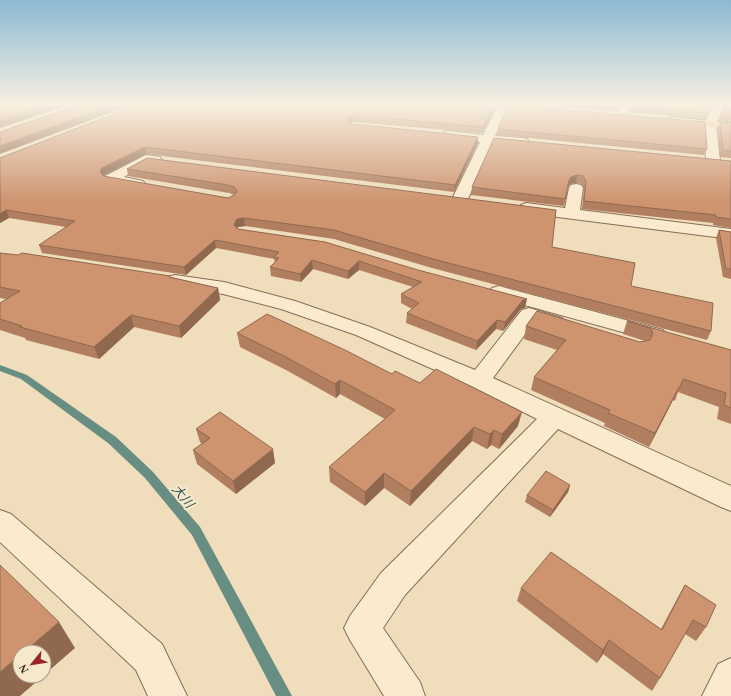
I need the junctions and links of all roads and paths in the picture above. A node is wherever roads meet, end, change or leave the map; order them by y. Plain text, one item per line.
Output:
1 (464, 136) edge
2 (713, 136) edge
3 (487, 139) junction
4 (534, 143) edge
5 (698, 159) edge
6 (170, 162) edge
7 (150, 186) edge
8 (576, 188) dead end
9 (444, 197) edge
10 (460, 200) junction
11 (475, 201) edge
12 (512, 206) edge
13 (572, 214) junction
14 (731, 234) edge
15 (155, 278) edge
16 (478, 287) edge
17 (670, 339) edge
18 (636, 347) edge
19 (479, 381) junction
20 (554, 417) junction
21 (731, 499) edge
22 (0, 523) edge
23 (731, 677) edge
24 (168, 696) edge
25 (406, 696) edge
26 (721, 696) edge

1 - 3 street
2 - 5 street
3 - 4 street
3 - 10 street
6 - 7 street
8 - 13 street
9 - 10 street
10 - 11 street
12 - 13 street
13 - 14 street
15 - 19 street
16 - 17 street
18 - 19 street
19 - 20 street
20 - 21 street
20 - 25 street
22 - 24 street
23 - 26 street

